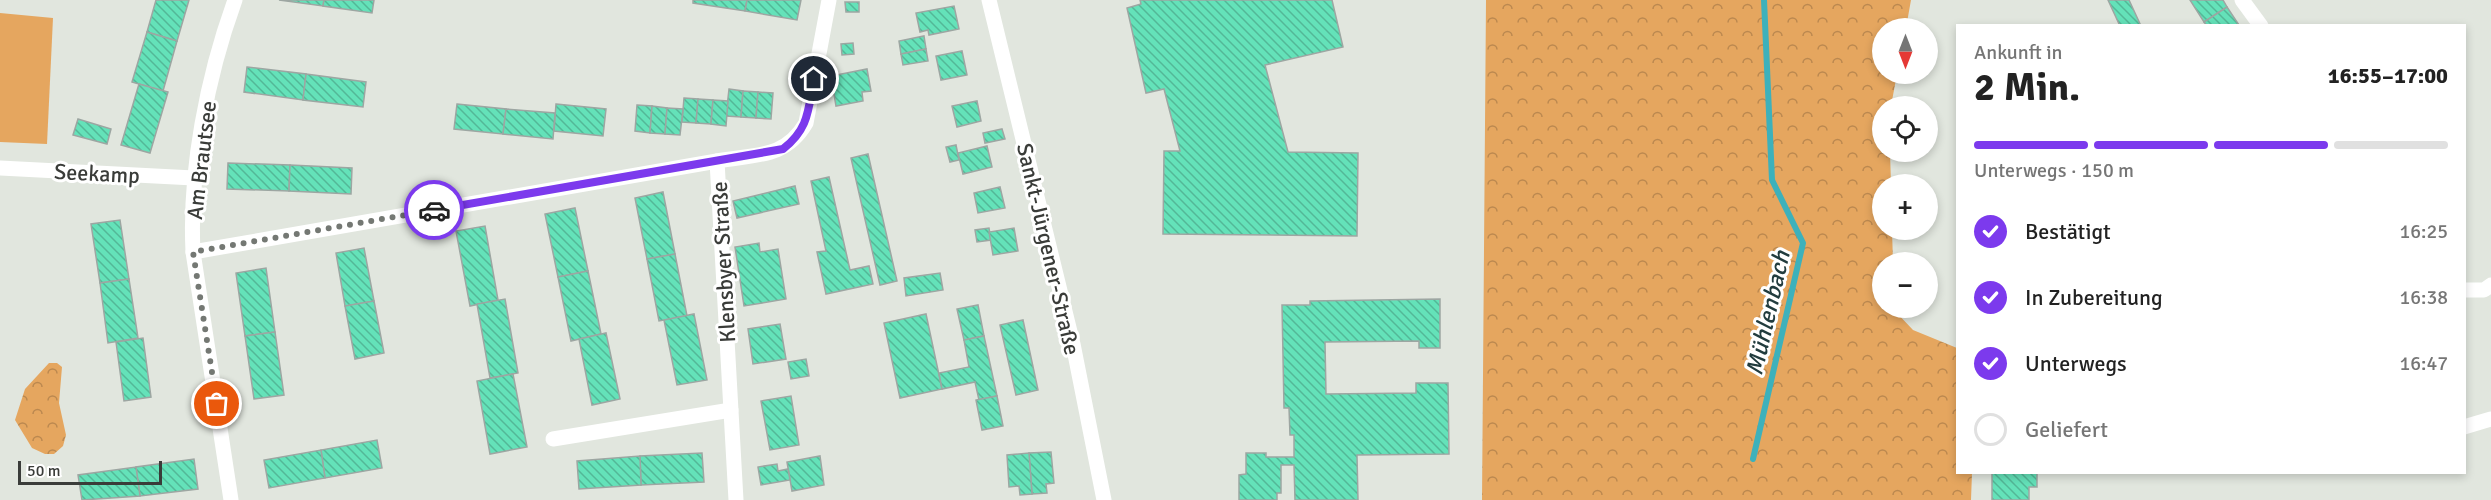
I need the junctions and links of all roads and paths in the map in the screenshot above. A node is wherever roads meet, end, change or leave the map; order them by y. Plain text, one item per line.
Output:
1 (235, 0) edge
2 (829, 0) edge
3 (989, 0) edge
4 (2242, 0) edge
5 (2260, 24) edge
6 (717, 161) junction
7 (0, 168) edge
8 (194, 178) junction
9 (193, 252) junction
10 (2491, 285) edge
11 (2466, 290) edge
12 (732, 410) junction
13 (2491, 419) edge
14 (2466, 426) edge
15 (553, 439) dead end
16 (231, 500) edge
17 (736, 500) edge
18 (1104, 500) edge

1 - 8 street, Am Brautsee
2 - 6 street, Klensbyer Straße
3 - 18 street, Sankt-Jürgener-Straße
4 - 5 street
6 - 9 street
6 - 12 street, Klensbyer Straße
7 - 8 street, Seekamp
8 - 9 street, Am Brautsee
9 - 16 street, Am Brautsee
10 - 11 street
12 - 15 street
12 - 17 street, Klensbyer Straße
13 - 14 street

